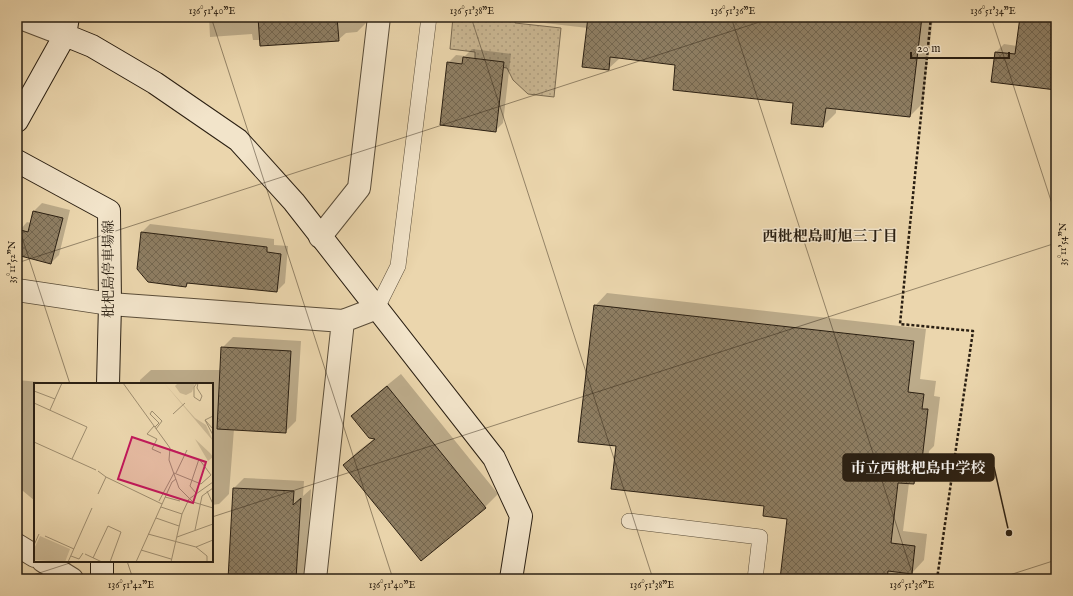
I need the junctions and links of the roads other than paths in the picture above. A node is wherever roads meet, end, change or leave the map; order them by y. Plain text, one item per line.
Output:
1 (18, 17) edge
2 (379, 17) edge
3 (429, 17) edge
4 (67, 26) edge
5 (17, 121) edge
6 (17, 161) edge
7 (320, 237) junction
8 (17, 290) edge
9 (110, 304) junction
10 (377, 308) junction
11 (343, 321) junction
12 (108, 383) edge
13 (629, 521) dead end
14 (17, 545) edge
15 (34, 555) edge
16 (45, 562) edge
17 (102, 562) edge
18 (72, 579) edge
19 (102, 579) edge
20 (315, 579) edge
21 (511, 579) edge
22 (755, 579) edge

1 - 4 street
2 - 7 street
3 - 10 lane
4 - 5 street
4 - 7 street
6 - 9 street, 枇杷島停車場線
7 - 10 street
8 - 9 street
9 - 11 street
9 - 12 street, 枇杷島停車場線
10 - 11 street
10 - 21 street
11 - 20 street
13 - 22 lane
14 - 15 street
16 - 18 street
17 - 19 street

